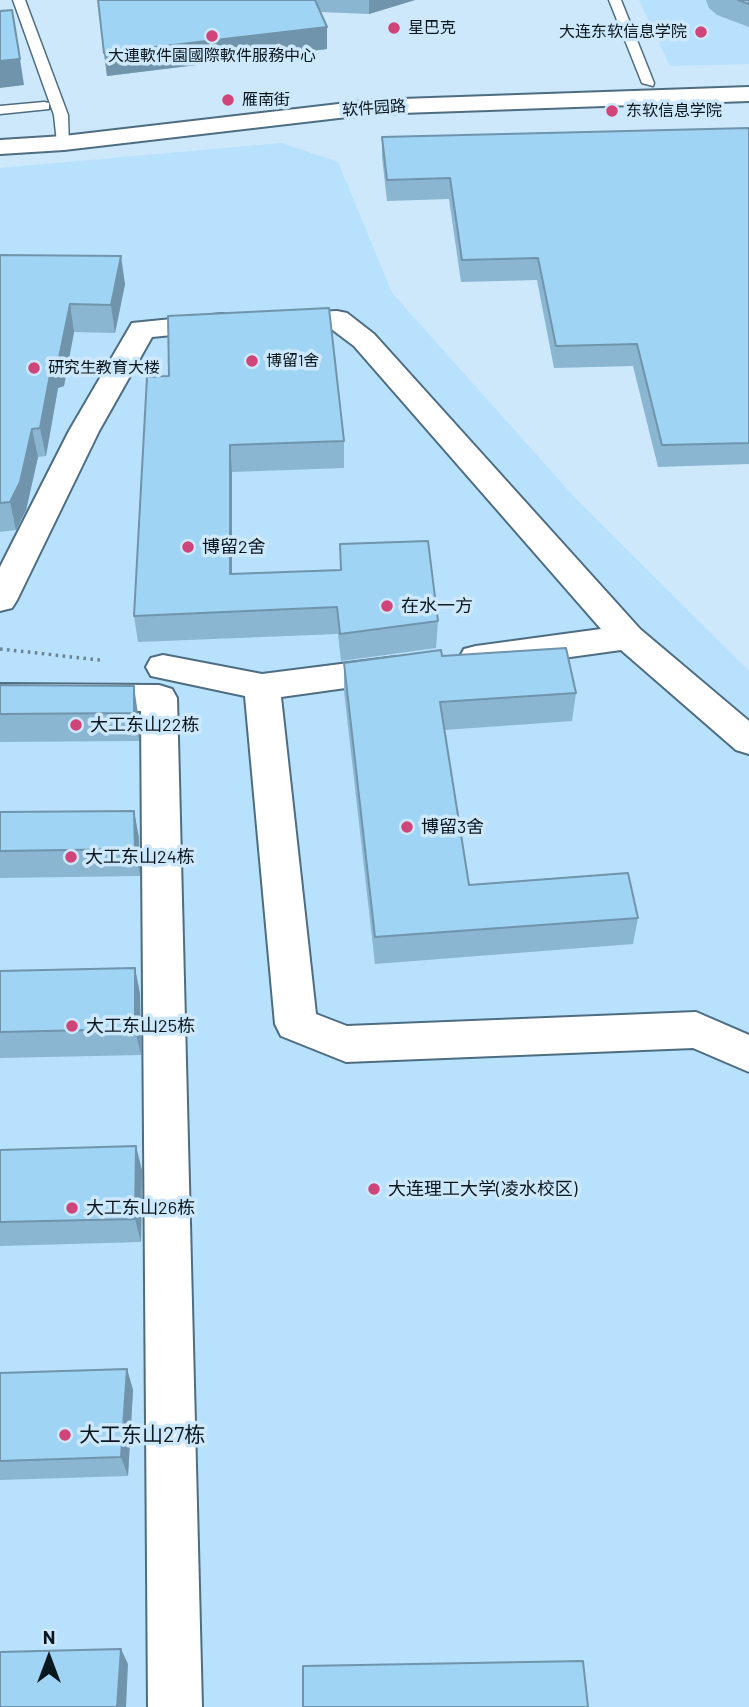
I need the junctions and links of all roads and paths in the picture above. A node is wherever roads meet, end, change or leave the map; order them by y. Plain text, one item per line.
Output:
1 (4, 0) edge
2 (19, 0) edge
3 (615, 0) edge
4 (749, 80) edge
5 (648, 83) junction
6 (749, 94) edge
7 (0, 110) edge
8 (56, 126) junction
9 (0, 131) edge
10 (0, 147) edge
11 (0, 600) edge
12 (628, 637) junction
13 (0, 649) edge
14 (163, 667) joint
15 (262, 687) junction
16 (0, 696) edge
17 (749, 741) edge
18 (749, 1054) edge
19 (174, 1707) edge

1 - 8 lane
2 - 8 lane
3 - 5 lane
4 - 5 street, 软件园路
5 - 8 street, 软件园路
6 - 8 street, 软件园路
7 - 8 lane
8 - 9 street, 软件园路
8 - 10 street, 软件园路
11 - 12 street
12 - 15 street
12 - 17 street
13 - 14 path
14 - 15 street
15 - 18 street
16 - 19 street

